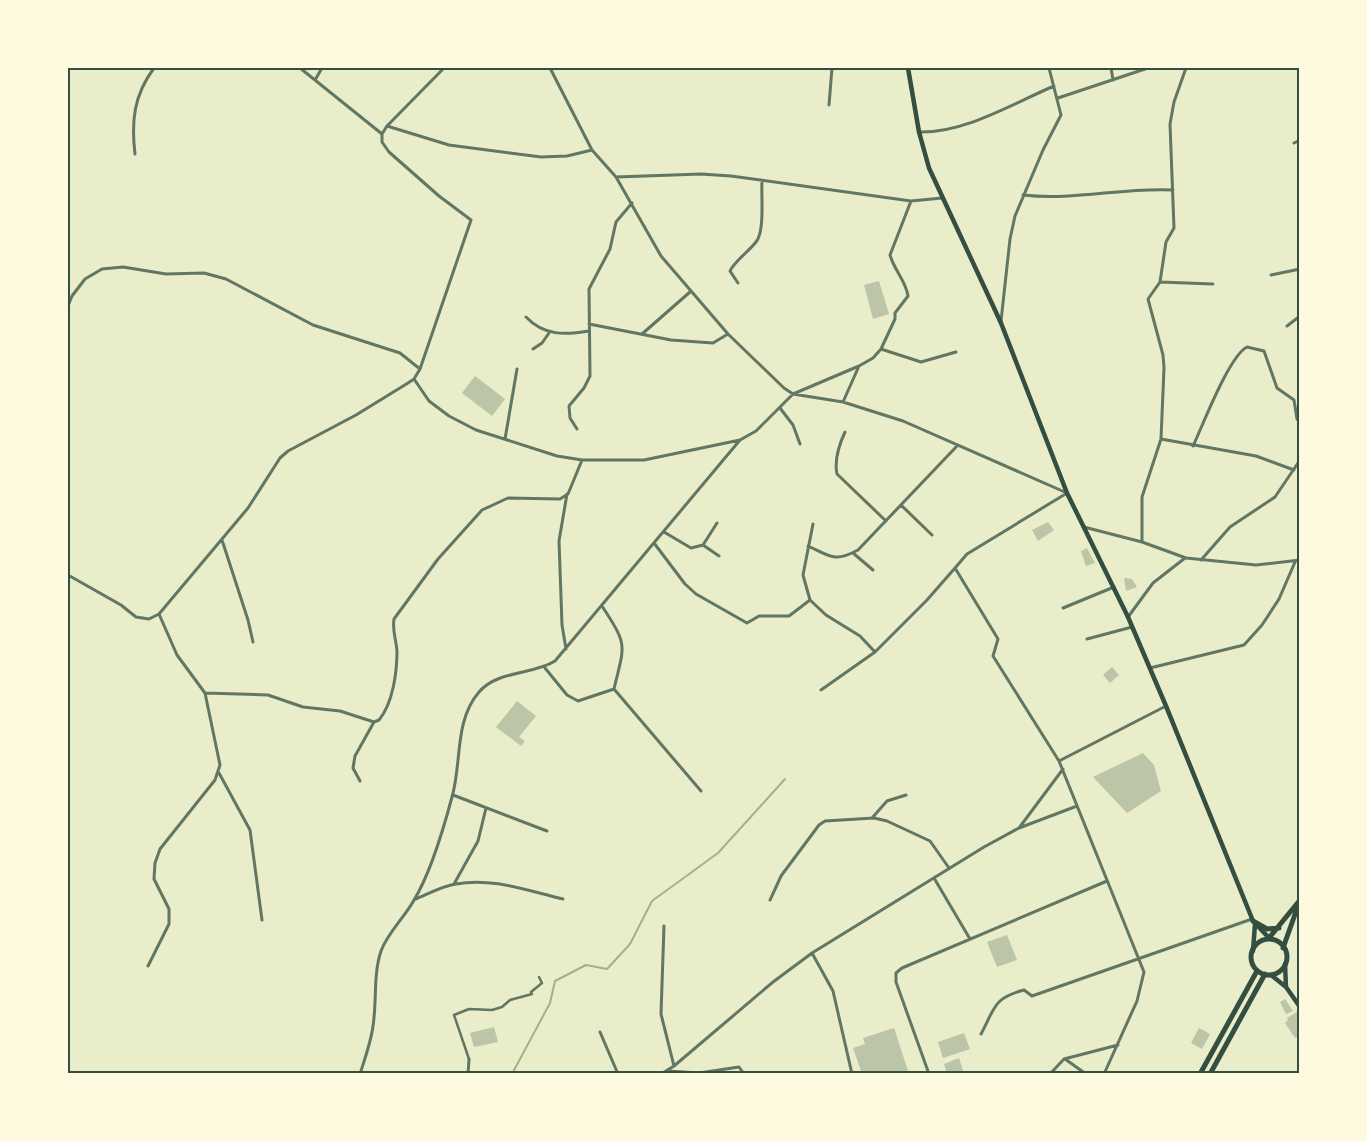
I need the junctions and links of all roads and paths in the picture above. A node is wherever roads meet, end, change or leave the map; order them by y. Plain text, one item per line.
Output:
1 (154, 68) edge
2 (300, 68) edge
3 (322, 68) edge
4 (444, 68) edge
5 (553, 68) edge
6 (832, 68) edge
7 (908, 68) edge
8 (1049, 68) edge
9 (1111, 68) edge
10 (1148, 68) edge
11 (1186, 68) edge
12 (315, 80) junction
13 (1113, 80) junction
14 (1054, 86) junction
15 (1058, 98) junction
16 (829, 105) dead end
17 (387, 126) junction
18 (919, 132) junction
19 (382, 134) junction
20 (1300, 140) edge
21 (1294, 143) dead end
22 (592, 150) junction
23 (135, 154) dead end
24 (616, 177) junction
25 (762, 181) junction
26 (1174, 190) junction
27 (1023, 195) junction
28 (942, 198) junction
29 (912, 201) junction
30 (632, 203) junction
31 (1300, 269) edge
32 (1271, 275) dead end
33 (1160, 282) junction
34 (738, 283) dead end
35 (1213, 284) dead end
36 (690, 292) junction
37 (68, 306) edge
38 (1300, 316) edge
39 (526, 317) dead end
40 (1001, 323) junction
41 (589, 324) junction
42 (1287, 326) dead end
43 (589, 332) junction
44 (549, 333) junction
45 (642, 334) junction
46 (728, 334) junction
47 (533, 349) dead end
48 (881, 349) junction
49 (956, 352) dead end
50 (859, 366) junction
51 (420, 368) junction
52 (517, 369) dead end
53 (414, 379) junction
54 (793, 394) junction
55 (843, 402) junction
56 (780, 408) junction
57 (1300, 422) edge
58 (577, 429) dead end
59 (846, 432) dead end
60 (505, 439) junction
61 (1161, 439) junction
62 (740, 440) junction
63 (800, 444) dead end
64 (957, 446) junction
65 (1193, 446) junction
66 (582, 460) junction
67 (1300, 460) edge
68 (1294, 470) junction
69 (1067, 493) junction
70 (568, 494) junction
71 (901, 505) junction
72 (886, 522) junction
73 (717, 523) dead end
74 (813, 524) dead end
75 (1084, 527) junction
76 (664, 532) junction
77 (932, 535) dead end
78 (222, 540) junction
79 (1142, 542) junction
80 (654, 543) junction
81 (703, 545) junction
82 (808, 546) junction
83 (853, 553) junction
84 (719, 556) dead end
85 (1186, 558) junction
86 (1201, 560) junction
87 (1300, 560) edge
88 (1295, 562) junction
89 (955, 568) junction
90 (873, 570) dead end
91 (68, 575) edge
92 (1114, 588) junction
93 (810, 600) junction
94 (602, 606) junction
95 (1063, 608) dead end
96 (159, 614) junction
97 (1128, 617) junction
98 (1132, 626) junction
99 (1087, 638) dead end
100 (253, 642) dead end
101 (566, 649) junction
102 (875, 652) junction
103 (544, 668) junction
104 (1150, 668) junction
105 (614, 689) junction
106 (821, 690) dead end
107 (205, 693) junction
108 (1166, 706) junction
109 (374, 722) junction
110 (1059, 761) junction
111 (1062, 769) junction
112 (220, 772) junction
113 (360, 781) dead end
114 (701, 791) dead end
115 (453, 795) junction
116 (906, 795) dead end
117 (1078, 806) junction
118 (486, 808) junction
119 (871, 818) junction
120 (1019, 828) junction
121 (547, 831) dead end
122 (949, 868) junction
123 (934, 878) junction
124 (1108, 881) junction
125 (454, 884) junction
126 (415, 899) junction
127 (563, 899) dead end
128 (770, 900) dead end
129 (1300, 901) edge
130 (262, 920) dead end
131 (1253, 921) junction
132 (664, 926) dead end
133 (1279, 928) junction
134 (1269, 938) junction
135 (970, 939) junction
136 (1283, 948) junction
137 (1253, 952) junction
138 (812, 953) junction
139 (1140, 960) junction
140 (1285, 964) junction
141 (148, 966) dead end
142 (1257, 971) junction
143 (1268, 975) junction
144 (539, 977) dead end
145 (1286, 987) junction
146 (1300, 1007) edge
147 (600, 1032) dead end
148 (981, 1034) dead end
149 (1118, 1045) junction
150 (469, 1059) joint
151 (1064, 1059) junction
152 (674, 1066) junction
153 (668, 1071) junction
154 (360, 1074) edge
155 (468, 1074) edge
156 (618, 1074) edge
157 (662, 1074) edge
158 (744, 1074) edge
159 (852, 1074) edge
160 (929, 1074) edge
161 (1050, 1074) edge
162 (1086, 1074) edge
163 (1104, 1074) edge
164 (1200, 1074) edge
165 (1210, 1074) edge

1 - 23 street
2 - 12 street
3 - 12 street
4 - 17 street
5 - 22 street
6 - 16 street
7 - 18 main road
8 - 14 street
9 - 13 street
10 - 13 street
11 - 26 street
12 - 19 street
13 - 15 street
14 - 15 street
14 - 18 street
15 - 27 street
17 - 19 street
17 - 22 street
18 - 28 main road
19 - 51 street
20 - 21 street
22 - 24 street
24 - 25 street
24 - 30 street
25 - 29 street
25 - 34 street
26 - 27 street
26 - 33 street
27 - 40 street
28 - 29 street
28 - 40 main road
29 - 48 street
30 - 36 street
30 - 41 street
31 - 32 street
33 - 35 street
33 - 61 street
36 - 45 street
36 - 46 street
37 - 51 street
38 - 42 street
39 - 44 street
40 - 69 main road
41 - 43 street
41 - 45 street
43 - 44 street
43 - 58 street
44 - 47 street
45 - 46 street
46 - 54 street
48 - 49 street
48 - 50 street
50 - 54 street
50 - 55 street
51 - 53 street
52 - 60 street
53 - 60 street
53 - 78 street
54 - 55 street
54 - 56 street
55 - 64 street
56 - 62 street
56 - 63 street
57 - 65 street
59 - 72 street
60 - 66 street
61 - 65 street
61 - 79 street
62 - 66 street
62 - 76 street
64 - 69 street
64 - 71 street
65 - 68 street
66 - 70 street
67 - 68 street
68 - 86 street
69 - 75 main road
69 - 89 street
70 - 101 street
70 - 109 street
71 - 72 street
71 - 77 street
72 - 83 street
73 - 81 street
74 - 82 street
75 - 79 street
75 - 92 main road
76 - 80 street
76 - 81 street
78 - 96 street
78 - 100 street
79 - 85 street
80 - 93 street
80 - 94 street
81 - 84 street
82 - 83 street
82 - 93 street
83 - 90 street
85 - 86 street
85 - 97 street
86 - 88 street
87 - 88 street
88 - 104 street
89 - 102 street
89 - 110 street
91 - 96 street
92 - 95 street
92 - 97 main road
93 - 102 street
94 - 101 street
94 - 105 street
96 - 107 street
97 - 98 main road
98 - 99 street
98 - 104 main road
101 - 103 street
102 - 106 street
103 - 105 street
103 - 115 street
104 - 108 main road
105 - 114 street
107 - 109 street
107 - 112 street
108 - 110 street
108 - 131 main road
109 - 113 street
110 - 111 street
111 - 117 street
111 - 120 street
112 - 130 street
112 - 141 street
115 - 118 street
115 - 126 street
116 - 119 street
117 - 120 street
117 - 124 street
118 - 121 street
118 - 125 street
119 - 122 street
119 - 128 street
120 - 122 street
122 - 123 street
123 - 135 street
123 - 138 street
124 - 135 street
124 - 139 street
125 - 126 street
125 - 127 street
126 - 154 street
129 - 133 main road
129 - 136 main road
131 - 133 main road
131 - 134 main road
131 - 137 main road
131 - 139 street
132 - 152 street
133 - 134 main road
134 - 136 main road
134 - 137 main road
135 - 160 street
136 - 140 main road
137 - 142 main road
138 - 152 street
138 - 159 street
139 - 148 street
139 - 149 street
140 - 143 main road
140 - 145 main road
142 - 143 main road
142 - 164 main road
143 - 145 main road
143 - 165 main road
144 - 150 street
145 - 146 main road
147 - 156 street
149 - 151 street
149 - 163 street
150 - 155 street
151 - 161 street
151 - 162 street
152 - 153 street
153 - 157 street
153 - 158 street

